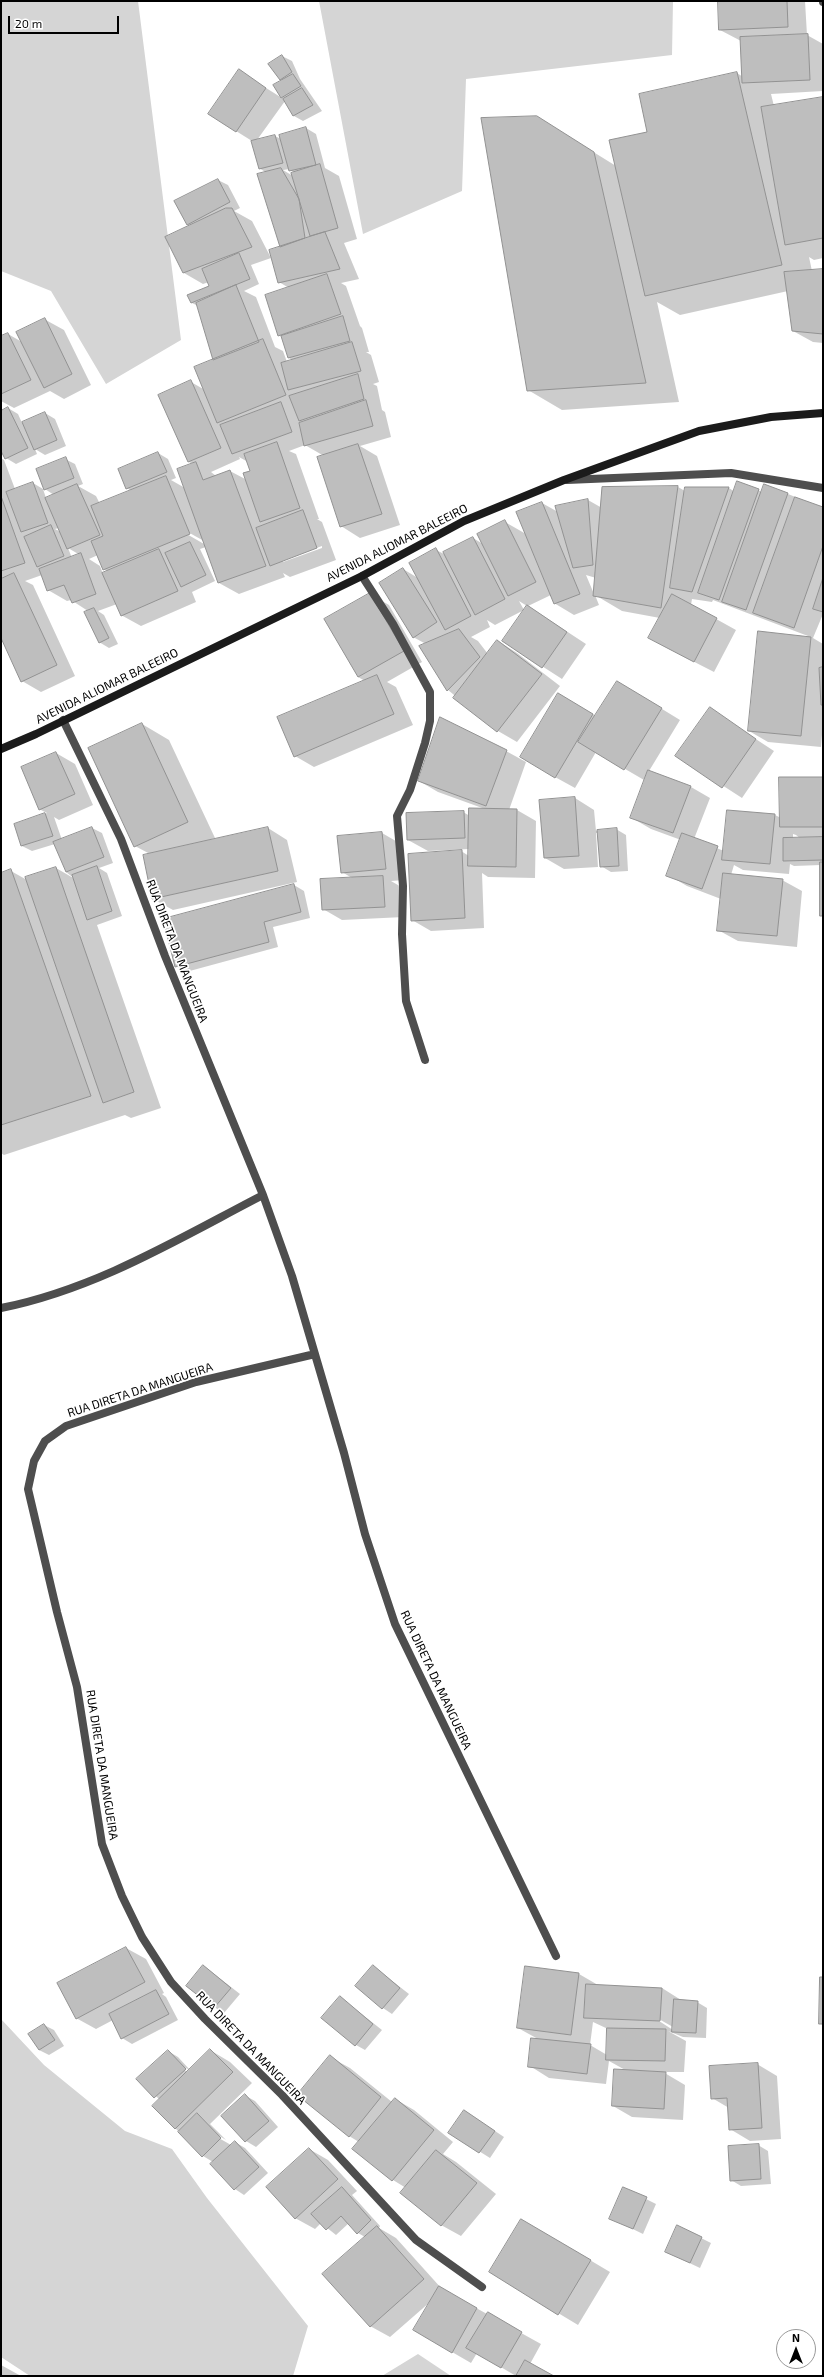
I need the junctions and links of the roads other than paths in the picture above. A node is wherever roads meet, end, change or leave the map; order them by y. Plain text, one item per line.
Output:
1 (823, 412) edge
2 (564, 480) junction
3 (823, 488) edge
4 (362, 576) junction
5 (63, 720) junction
6 (1, 749) edge
7 (425, 1060) dead end
8 (263, 1195) junction
9 (1, 1308) edge
10 (315, 1354) junction
11 (556, 1956) dead end
12 (482, 2287) dead end

1 - 2 main road, AVENIDA ALIOMAR BALEEIRO
2 - 3 street
2 - 4 main road, AVENIDA ALIOMAR BALEEIRO
4 - 5 main road, AVENIDA ALIOMAR BALEEIRO
4 - 7 street
5 - 6 main road, AVENIDA ALIOMAR BALEEIRO
5 - 8 street, RUA DIRETA DA MANGUEIRA
8 - 9 street
8 - 10 street, RUA DIRETA DA MANGUEIRA
10 - 11 street, RUA DIRETA DA MANGUEIRA
10 - 12 street, RUA DIRETA DA MANGUEIRA

